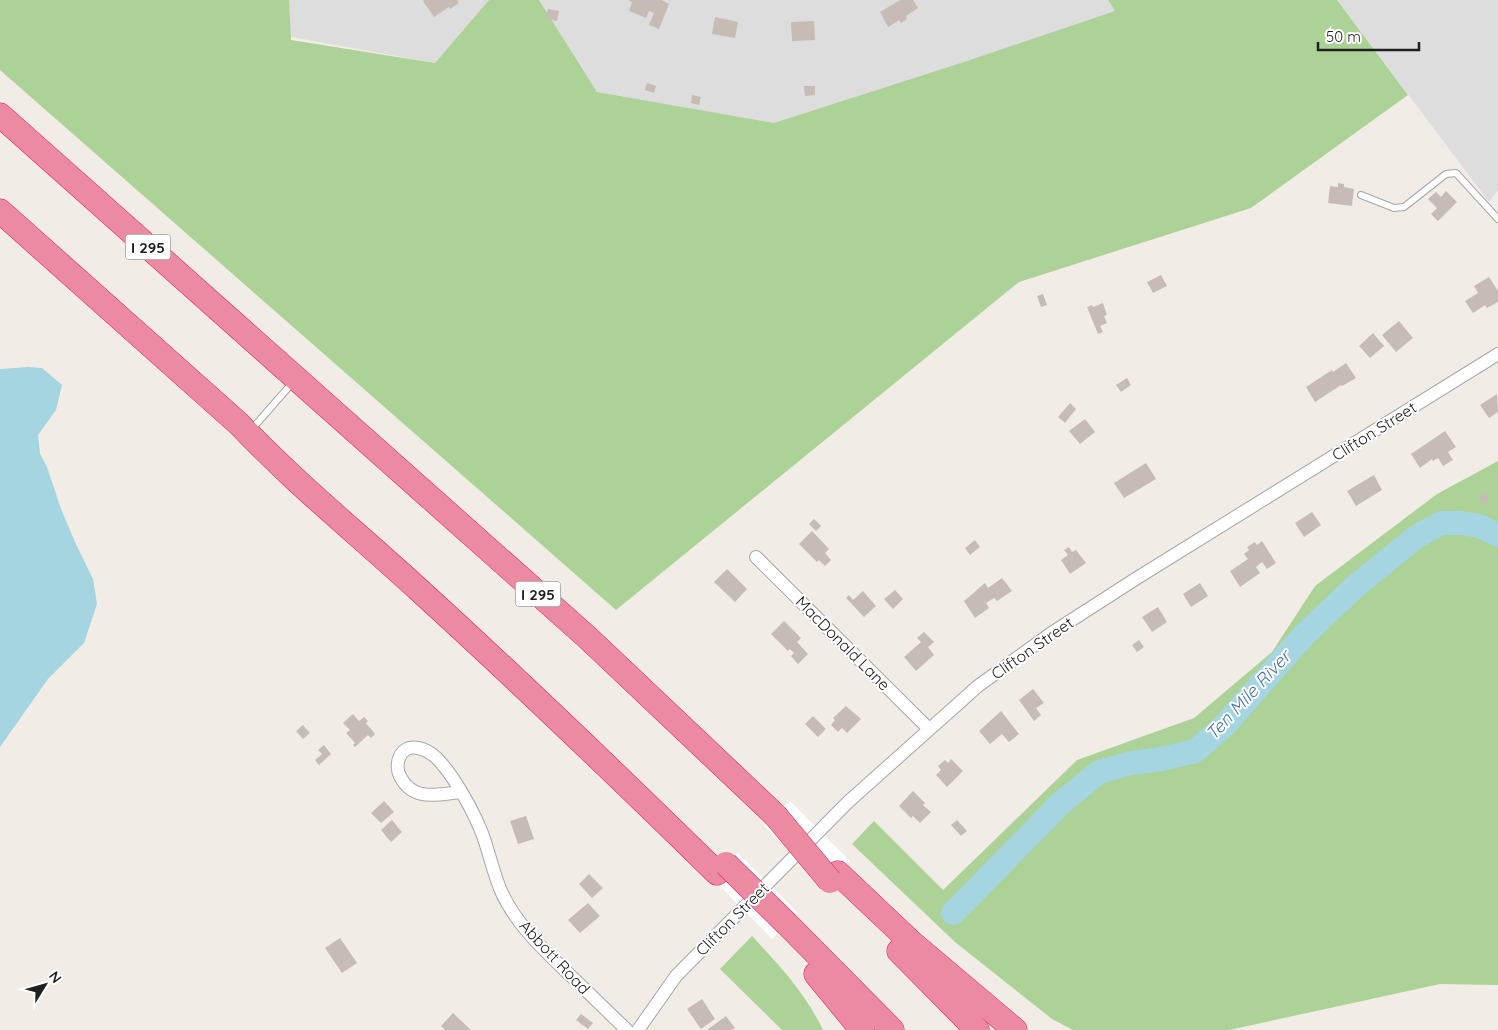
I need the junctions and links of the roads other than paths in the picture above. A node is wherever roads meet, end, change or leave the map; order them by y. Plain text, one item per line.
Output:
1 (0, 115) edge
2 (1361, 195) dead end
3 (0, 211) edge
4 (1498, 219) edge
5 (1498, 354) edge
6 (297, 378) junction
7 (245, 430) junction
8 (756, 557) dead end
9 (930, 729) junction
10 (462, 792) junction
11 (834, 877) junction
12 (782, 929) junction
13 (627, 1030) edge
14 (638, 1030) edge
15 (862, 1030) edge
16 (892, 1030) edge
17 (977, 1030) edge
18 (1015, 1030) edge

1 - 6 highway, I 295
2 - 4 lane
3 - 7 highway
5 - 9 street, Clifton Street
6 - 7 lane
6 - 11 highway, I 295, bridge
7 - 12 highway
8 - 9 street, MacDonald Lane
9 - 14 street, Clifton Street
10 - 10 street, Abbott Road
10 - 13 street, Abbott Road
11 - 17 highway
11 - 18 highway
12 - 15 highway
12 - 16 highway

